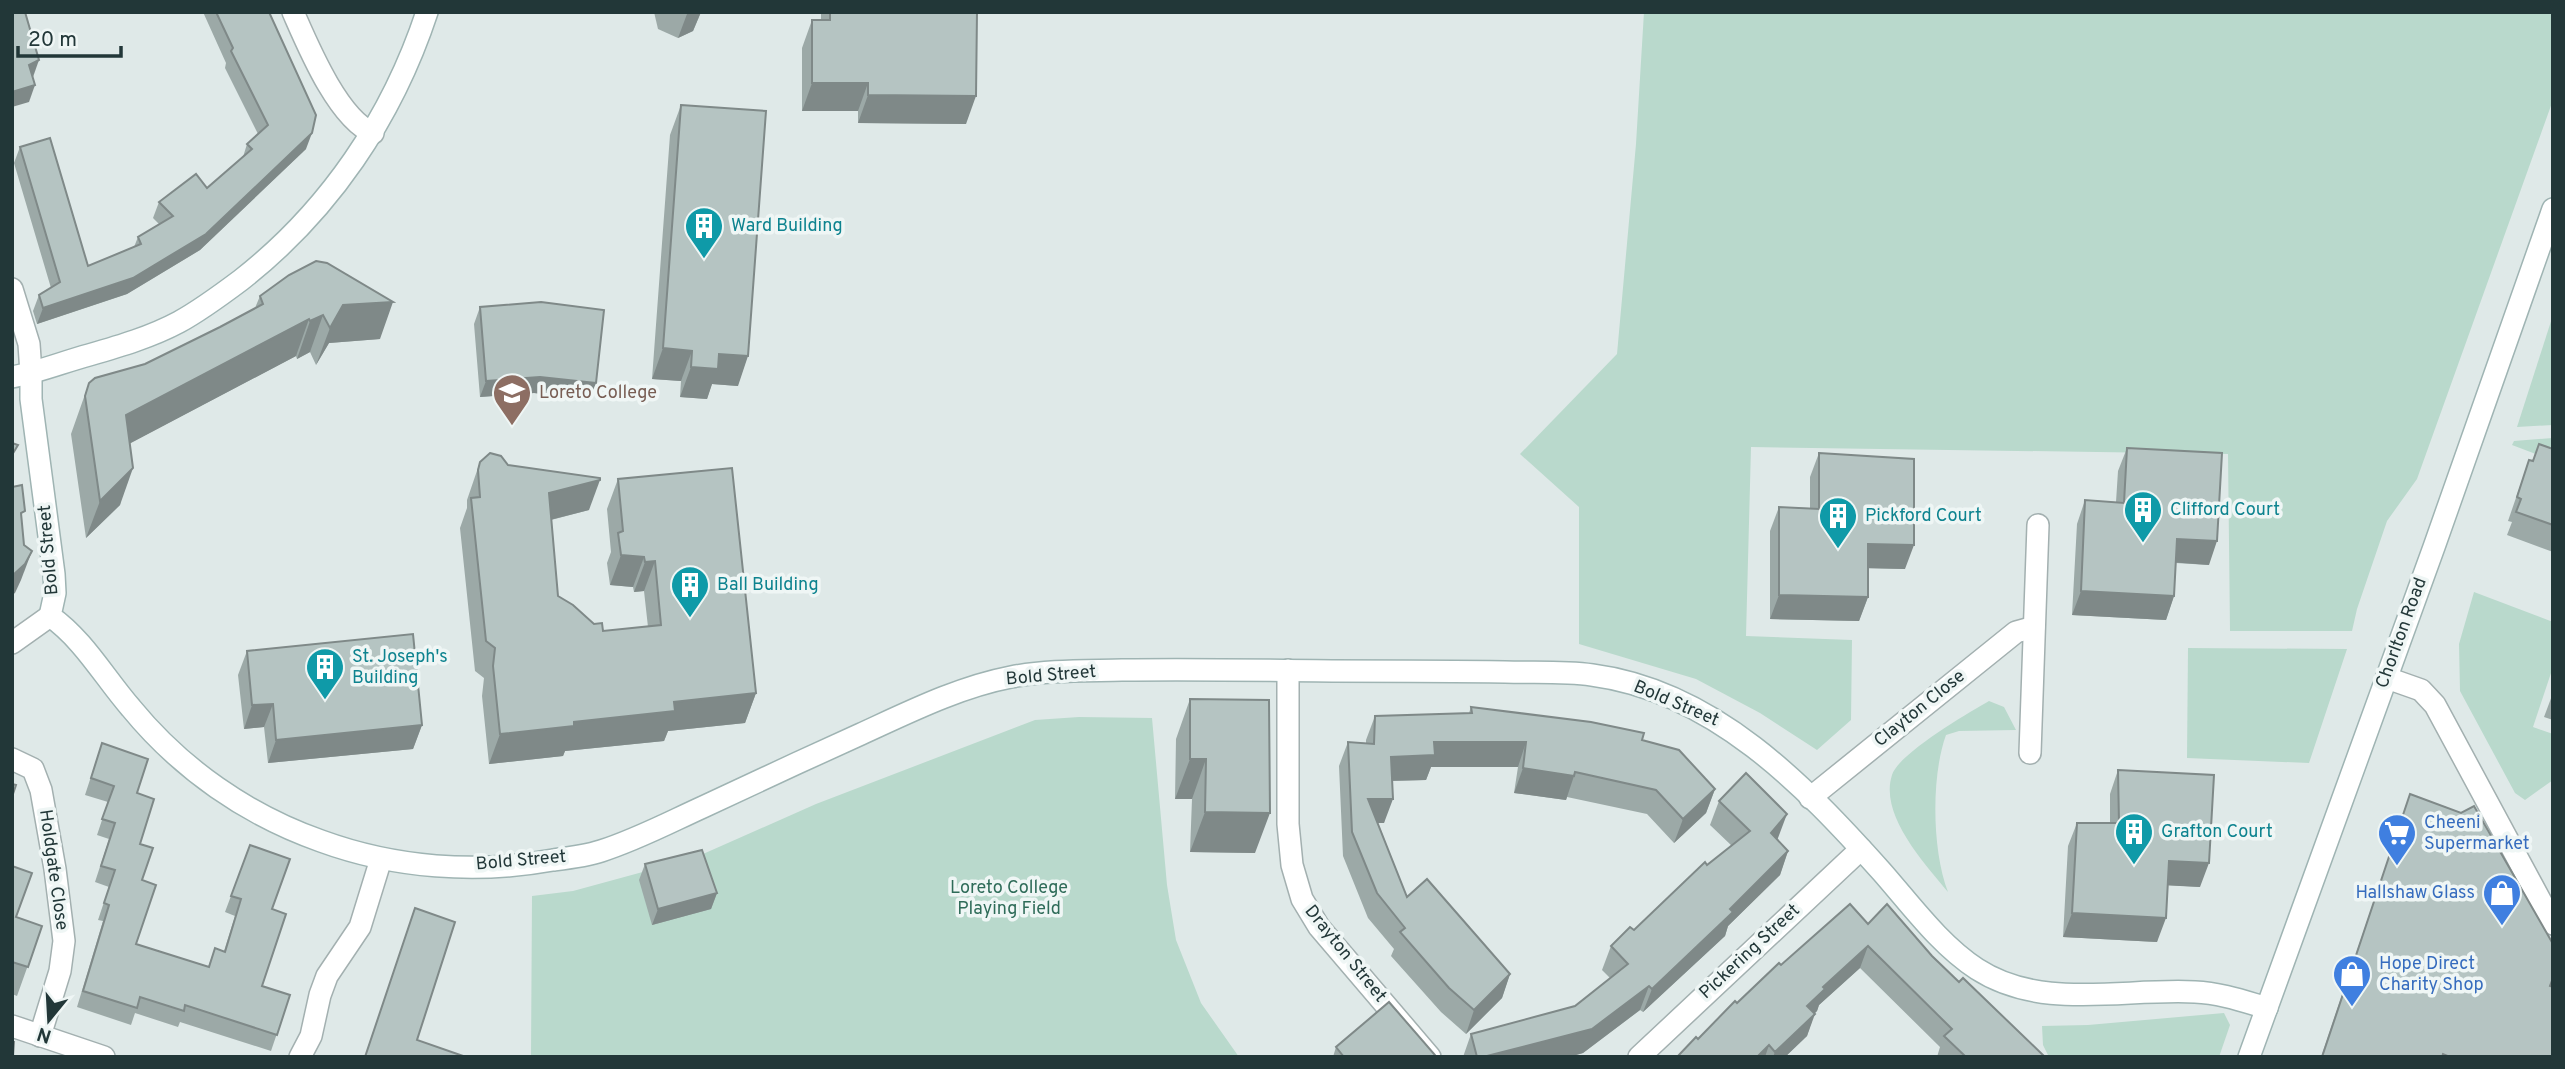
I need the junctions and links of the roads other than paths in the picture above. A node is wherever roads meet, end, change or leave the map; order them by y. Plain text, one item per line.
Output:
1 (293, 12) edge
2 (428, 12) edge
3 (373, 133) junction
4 (2553, 209) edge
5 (12, 289) edge
6 (21, 375) edge
7 (2038, 524) dead end
8 (50, 616) junction
9 (2034, 627) junction
10 (12, 643) edge
11 (1288, 670) junction
12 (2387, 678) junction
13 (2030, 753) dead end
14 (12, 759) edge
15 (1810, 797) junction
16 (1861, 849) junction
17 (381, 859) junction
18 (2553, 924) edge
19 (2267, 1008) junction
20 (12, 1026) edge
21 (40, 1036) junction
22 (104, 1057) edge
23 (300, 1057) edge
24 (1430, 1057) edge
25 (1639, 1057) edge
26 (2249, 1057) edge

1 - 3 street
2 - 3 street
3 - 6 street
4 - 12 street, Chorlton Road
5 - 6 street, Bold Street
6 - 8 street, Bold Street
7 - 9 street
8 - 10 street
8 - 17 street, Bold Street
9 - 13 street
9 - 15 street, Clayton Close
11 - 15 street, Bold Street
11 - 17 street, Bold Street
11 - 24 street, Drayton Street
12 - 18 street
12 - 19 street, Chorlton Road
14 - 21 street, Holdgate Close
15 - 16 street, Bold Street
16 - 19 street, Bold Street
16 - 25 street, Pickering Street
17 - 23 street
19 - 26 street, Chorlton Road
20 - 21 street
21 - 22 street

